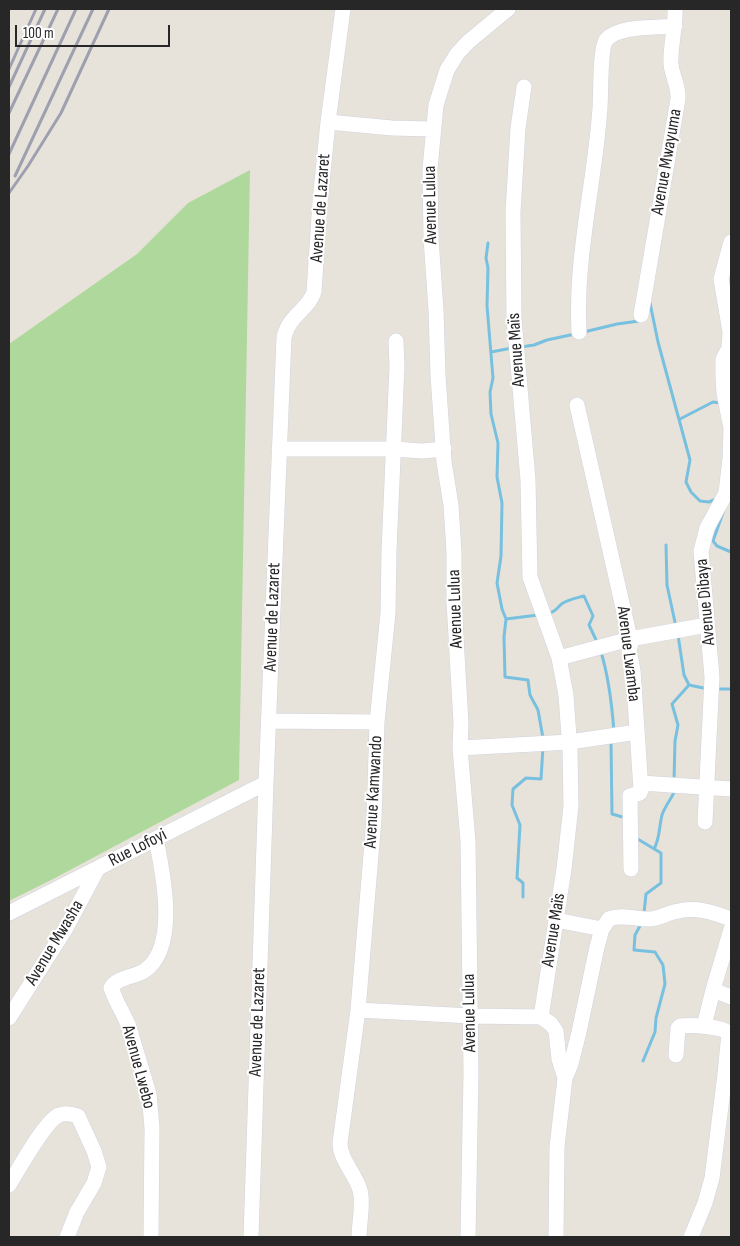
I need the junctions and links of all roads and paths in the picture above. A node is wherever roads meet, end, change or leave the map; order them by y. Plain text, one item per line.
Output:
1 (343, 9) edge
2 (508, 9) edge
3 (675, 9) edge
4 (675, 26) junction
5 (524, 87) dead end
6 (328, 122) junction
7 (433, 129) junction
8 (731, 242) edge
9 (640, 315) dead end
10 (579, 332) dead end
11 (396, 341) dead end
12 (577, 405) dead end
13 (279, 449) junction
14 (394, 449) junction
15 (444, 449) junction
16 (707, 625) junction
17 (630, 639) junction
18 (559, 658) junction
19 (269, 721) junction
20 (377, 722) junction
21 (637, 732) junction
22 (570, 742) junction
23 (460, 748) junction
24 (266, 783) junction
25 (641, 783) junction
26 (707, 788) junction
27 (731, 789) edge
28 (705, 822) dead end
29 (156, 839) junction
30 (98, 868) junction
31 (631, 869) dead end
32 (9, 913) edge
33 (731, 919) edge
34 (556, 920) junction
35 (602, 929) junction
36 (731, 929) edge
37 (713, 990) junction
38 (731, 997) edge
39 (358, 1010) junction
40 (471, 1016) junction
41 (542, 1017) junction
42 (9, 1018) edge
43 (704, 1026) junction
44 (676, 1055) dead end
45 (565, 1078) junction
46 (9, 1185) edge
47 (68, 1237) edge
48 (151, 1237) edge
49 (251, 1237) edge
50 (358, 1237) edge
51 (468, 1237) edge
52 (556, 1237) edge
53 (691, 1237) edge

1 - 6 street, Avenue de Lazaret
2 - 7 street, Avenue Lulua
3 - 4 street, Avenue Mwayuma
4 - 9 street, Avenue Mwayuma
4 - 10 street
5 - 18 street, Avenue Maïs
6 - 7 street
6 - 13 street, Avenue de Lazaret
7 - 15 street, Avenue Lulua
8 - 16 street, Avenue Dibaya
11 - 14 street, Avenue Kamwando
12 - 17 street, Avenue Lwamba
13 - 14 street
13 - 19 street, Avenue de Lazaret
14 - 15 street
14 - 20 street, Avenue Kamwando
15 - 23 street, Avenue Lulua
16 - 17 street
16 - 26 street, Avenue Dibaya
17 - 18 street
17 - 21 street, Avenue Lwamba
18 - 22 street, Avenue Maïs
19 - 20 street
19 - 24 street, Avenue de Lazaret
20 - 39 street, Avenue Kamwando
21 - 22 street
21 - 25 street, Avenue Lwamba
22 - 23 street
22 - 34 street, Avenue Maïs
23 - 40 street, Avenue Lulua
24 - 29 street, Rue Lofoyi
24 - 49 street, Avenue de Lazaret
25 - 26 street
25 - 31 street
26 - 27 street
26 - 28 street, Avenue Dibaya
29 - 30 street, Rue Lofoyi
29 - 48 street, Avenue Lwebo
30 - 32 street, Rue Lofoyi
30 - 42 street, Avenue Mwasha
33 - 35 street
34 - 35 street
34 - 41 street, Avenue Maïs
35 - 45 street
36 - 37 street
37 - 38 street
37 - 43 street
39 - 40 street
39 - 50 street, Avenue Kamwando
40 - 41 street
40 - 51 street, Avenue Lulua
41 - 45 street
43 - 44 street
43 - 53 street
45 - 52 street
46 - 47 street

